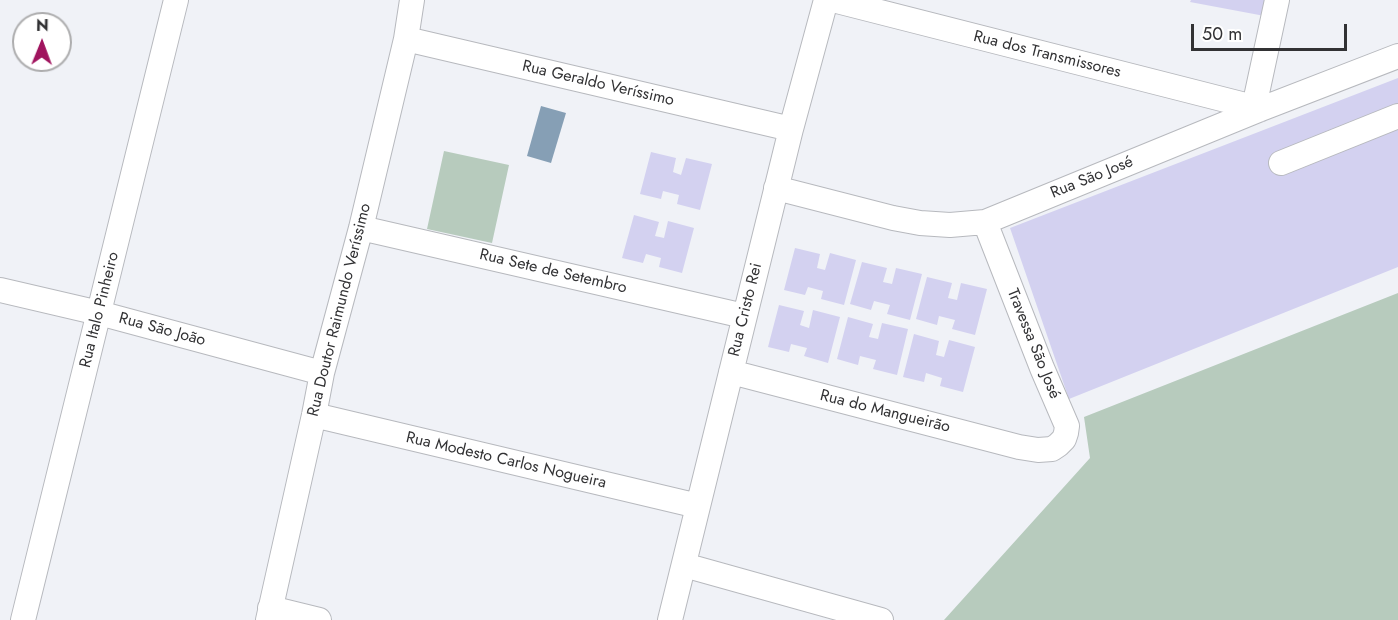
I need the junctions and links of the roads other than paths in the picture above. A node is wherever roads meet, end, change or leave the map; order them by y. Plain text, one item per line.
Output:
1 (176, 0) edge
2 (412, 0) edge
3 (826, 0) edge
4 (833, 0) edge
5 (1277, 0) edge
6 (406, 39) junction
7 (1398, 57) edge
8 (1257, 108) junction
9 (1398, 116) edge
10 (791, 129) junction
11 (1281, 163) dead end
12 (776, 188) junction
13 (985, 222) junction
14 (361, 228) junction
15 (0, 290) edge
16 (99, 313) junction
17 (744, 316) junction
18 (731, 372) junction
19 (322, 373) junction
20 (314, 415) junction
21 (1038, 450) joint
22 (698, 506) junction
23 (684, 565) junction
24 (269, 614) edge
25 (22, 620) edge
26 (319, 620) edge
27 (669, 620) edge
28 (881, 620) edge

1 - 16 street, Rua Italo Pinheiro
2 - 6 street, Rua Doutor Raimundo Veríssimo
3 - 10 street, Rua Cristo Rei
4 - 8 street, Rua dos Transmissores
5 - 8 street
6 - 10 street, Rua Geraldo Veríssimo
6 - 14 street, Rua Doutor Raimundo Veríssimo
7 - 8 street, Rua São José
8 - 13 street, Rua São José
9 - 11 street
10 - 12 street, Rua Cristo Rei
12 - 13 street, Rua São José
12 - 17 street, Rua Cristo Rei
13 - 21 street, Travessa São José
14 - 17 street, Rua Sete de Setembro
14 - 19 street, Rua Doutor Raimundo Veríssimo
15 - 16 street, Rua São João
16 - 19 street, Rua São João
16 - 25 street, Rua Italo Pinheiro
17 - 18 street, Rua Cristo Rei
18 - 21 street, Rua do Mangueirão
18 - 22 street, Rua Cristo Rei
19 - 20 street, Rua Doutor Raimundo Veríssimo
20 - 22 street, Rua Modesto Carlos Nogueira
20 - 24 street, Rua Doutor Raimundo Veríssimo
22 - 23 street, Rua Cristo Rei
23 - 27 street, Rua Cristo Rei
23 - 28 street
24 - 26 street

